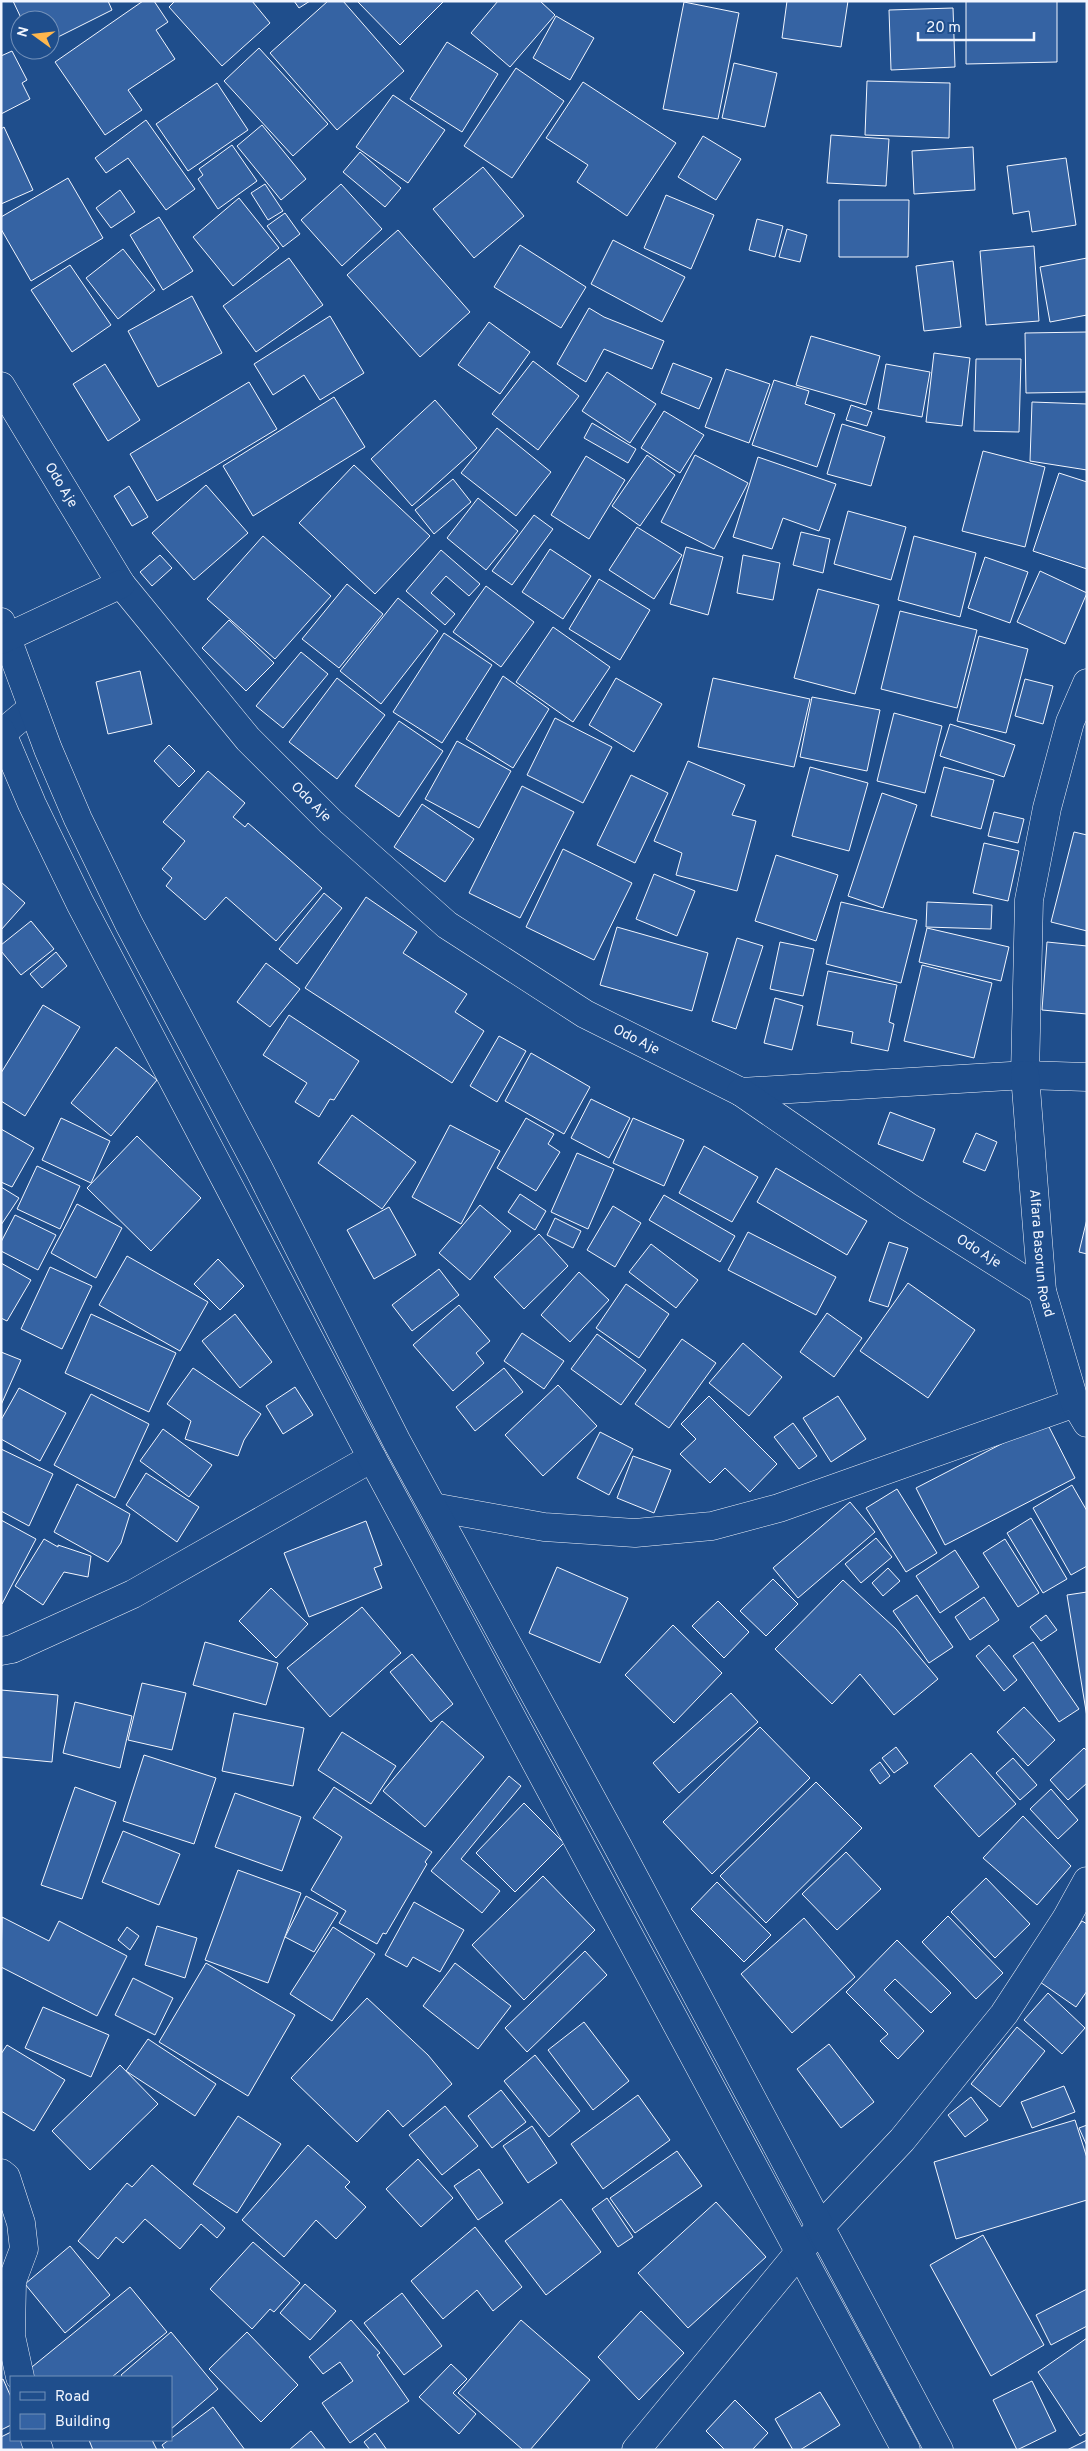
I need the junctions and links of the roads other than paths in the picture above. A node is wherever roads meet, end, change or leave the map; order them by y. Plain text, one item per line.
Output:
1 (1, 386) edge
2 (121, 584) junction
3 (3, 634) edge
4 (1087, 683) edge
5 (32, 708) junction
6 (2, 733) edge
7 (1025, 1075) junction
8 (1087, 1077) edge
9 (741, 1092) junction
10 (1042, 1292) junction
11 (1081, 1413) edge
12 (372, 1458) junction
13 (433, 1507) junction
14 (1, 1651) edge
15 (1087, 1881) edge
16 (1, 2173) edge
17 (820, 2228) junction
18 (799, 2252) junction
19 (20, 2376) edge
20 (636, 2450) edge
21 (906, 2450) edge
22 (939, 2450) edge

1 - 2 main road, Odo Aje
2 - 3 main road
2 - 9 main road, Odo Aje
3 - 5 main road
4 - 7 main road, Alfara Basorun Road
5 - 6 main road
5 - 13 main road
6 - 12 main road
7 - 8 main road, Odo Aje
7 - 9 main road, Odo Aje
7 - 10 main road, Alfara Basorun Road
9 - 10 main road, Odo Aje
10 - 11 main road, Alfara Basorun Road
11 - 13 main road
12 - 14 main road
12 - 18 main road
13 - 17 main road
15 - 17 main road
16 - 19 main road
17 - 18 main road
17 - 22 main road
18 - 20 main road
18 - 21 main road

